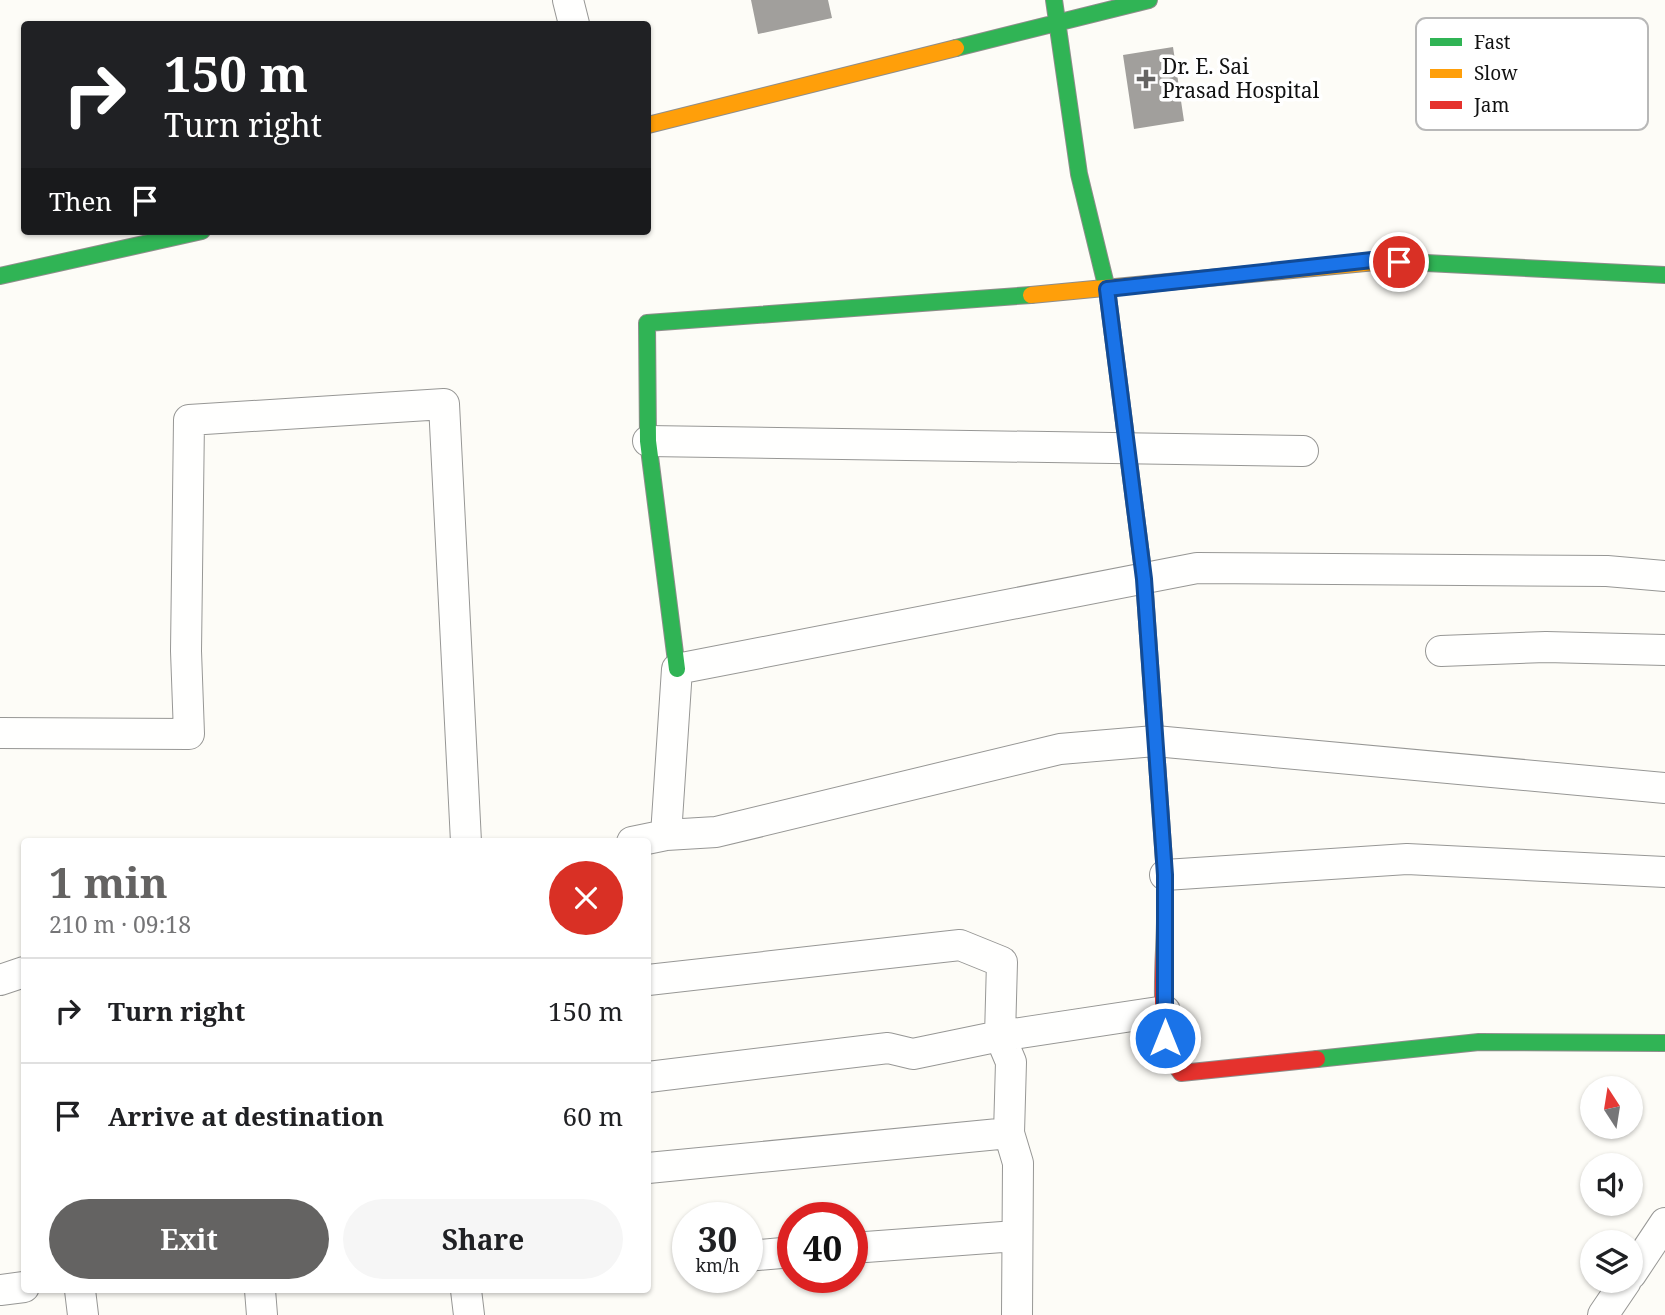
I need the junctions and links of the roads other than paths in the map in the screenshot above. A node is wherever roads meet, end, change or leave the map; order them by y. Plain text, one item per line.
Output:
1 (568, 0) edge
2 (1054, 0) edge
3 (1149, 0) edge
4 (573, 21) edge
5 (1059, 21) junction
6 (651, 124) edge
7 (184, 235) edge
8 (1665, 275) edge
9 (0, 276) edge
10 (1107, 289) junction
11 (648, 441) junction
12 (1128, 450) junction
13 (1303, 450) dead end
14 (1665, 576) edge
15 (1144, 579) junction
16 (1665, 650) edge
17 (1441, 651) dead end
18 (677, 669) junction
19 (0, 733) edge
20 (1155, 741) junction
21 (1665, 788) edge
22 (666, 835) junction
23 (466, 838) edge
24 (651, 838) edge
25 (1665, 872) edge
26 (1165, 875) junction
27 (21, 973) edge
28 (0, 980) edge
29 (651, 980) edge
30 (1165, 1011) junction
31 (1000, 1036) junction
32 (1665, 1043) edge
33 (651, 1077) edge
34 (1009, 1133) junction
35 (651, 1168) edge
36 (1665, 1223) edge
37 (1016, 1236) junction
38 (868, 1247) edge
39 (1643, 1256) edge
40 (21, 1287) edge
41 (0, 1290) edge
42 (80, 1293) edge
43 (261, 1293) edge
44 (466, 1293) edge
45 (1618, 1293) edge
46 (83, 1315) edge
47 (262, 1315) edge
48 (470, 1315) edge
49 (1017, 1315) edge
50 (1604, 1315) edge

1 - 4 street
2 - 5 street
3 - 5 street
5 - 6 street
5 - 10 street
7 - 9 street
8 - 10 street
10 - 11 street
10 - 12 street
11 - 12 street
11 - 18 street
12 - 13 street
12 - 15 street
14 - 15 street
15 - 18 street
15 - 20 street
16 - 17 street
18 - 22 street
19 - 23 street
20 - 21 street
20 - 22 street
20 - 26 street
22 - 24 street
25 - 26 street
26 - 30 street
27 - 28 street
29 - 31 street
30 - 31 street
30 - 32 street
31 - 33 street
31 - 34 street
34 - 35 street
34 - 37 street
36 - 39 street
37 - 38 street
37 - 49 street
40 - 41 street
42 - 46 street
43 - 47 street
44 - 48 street
45 - 50 street

